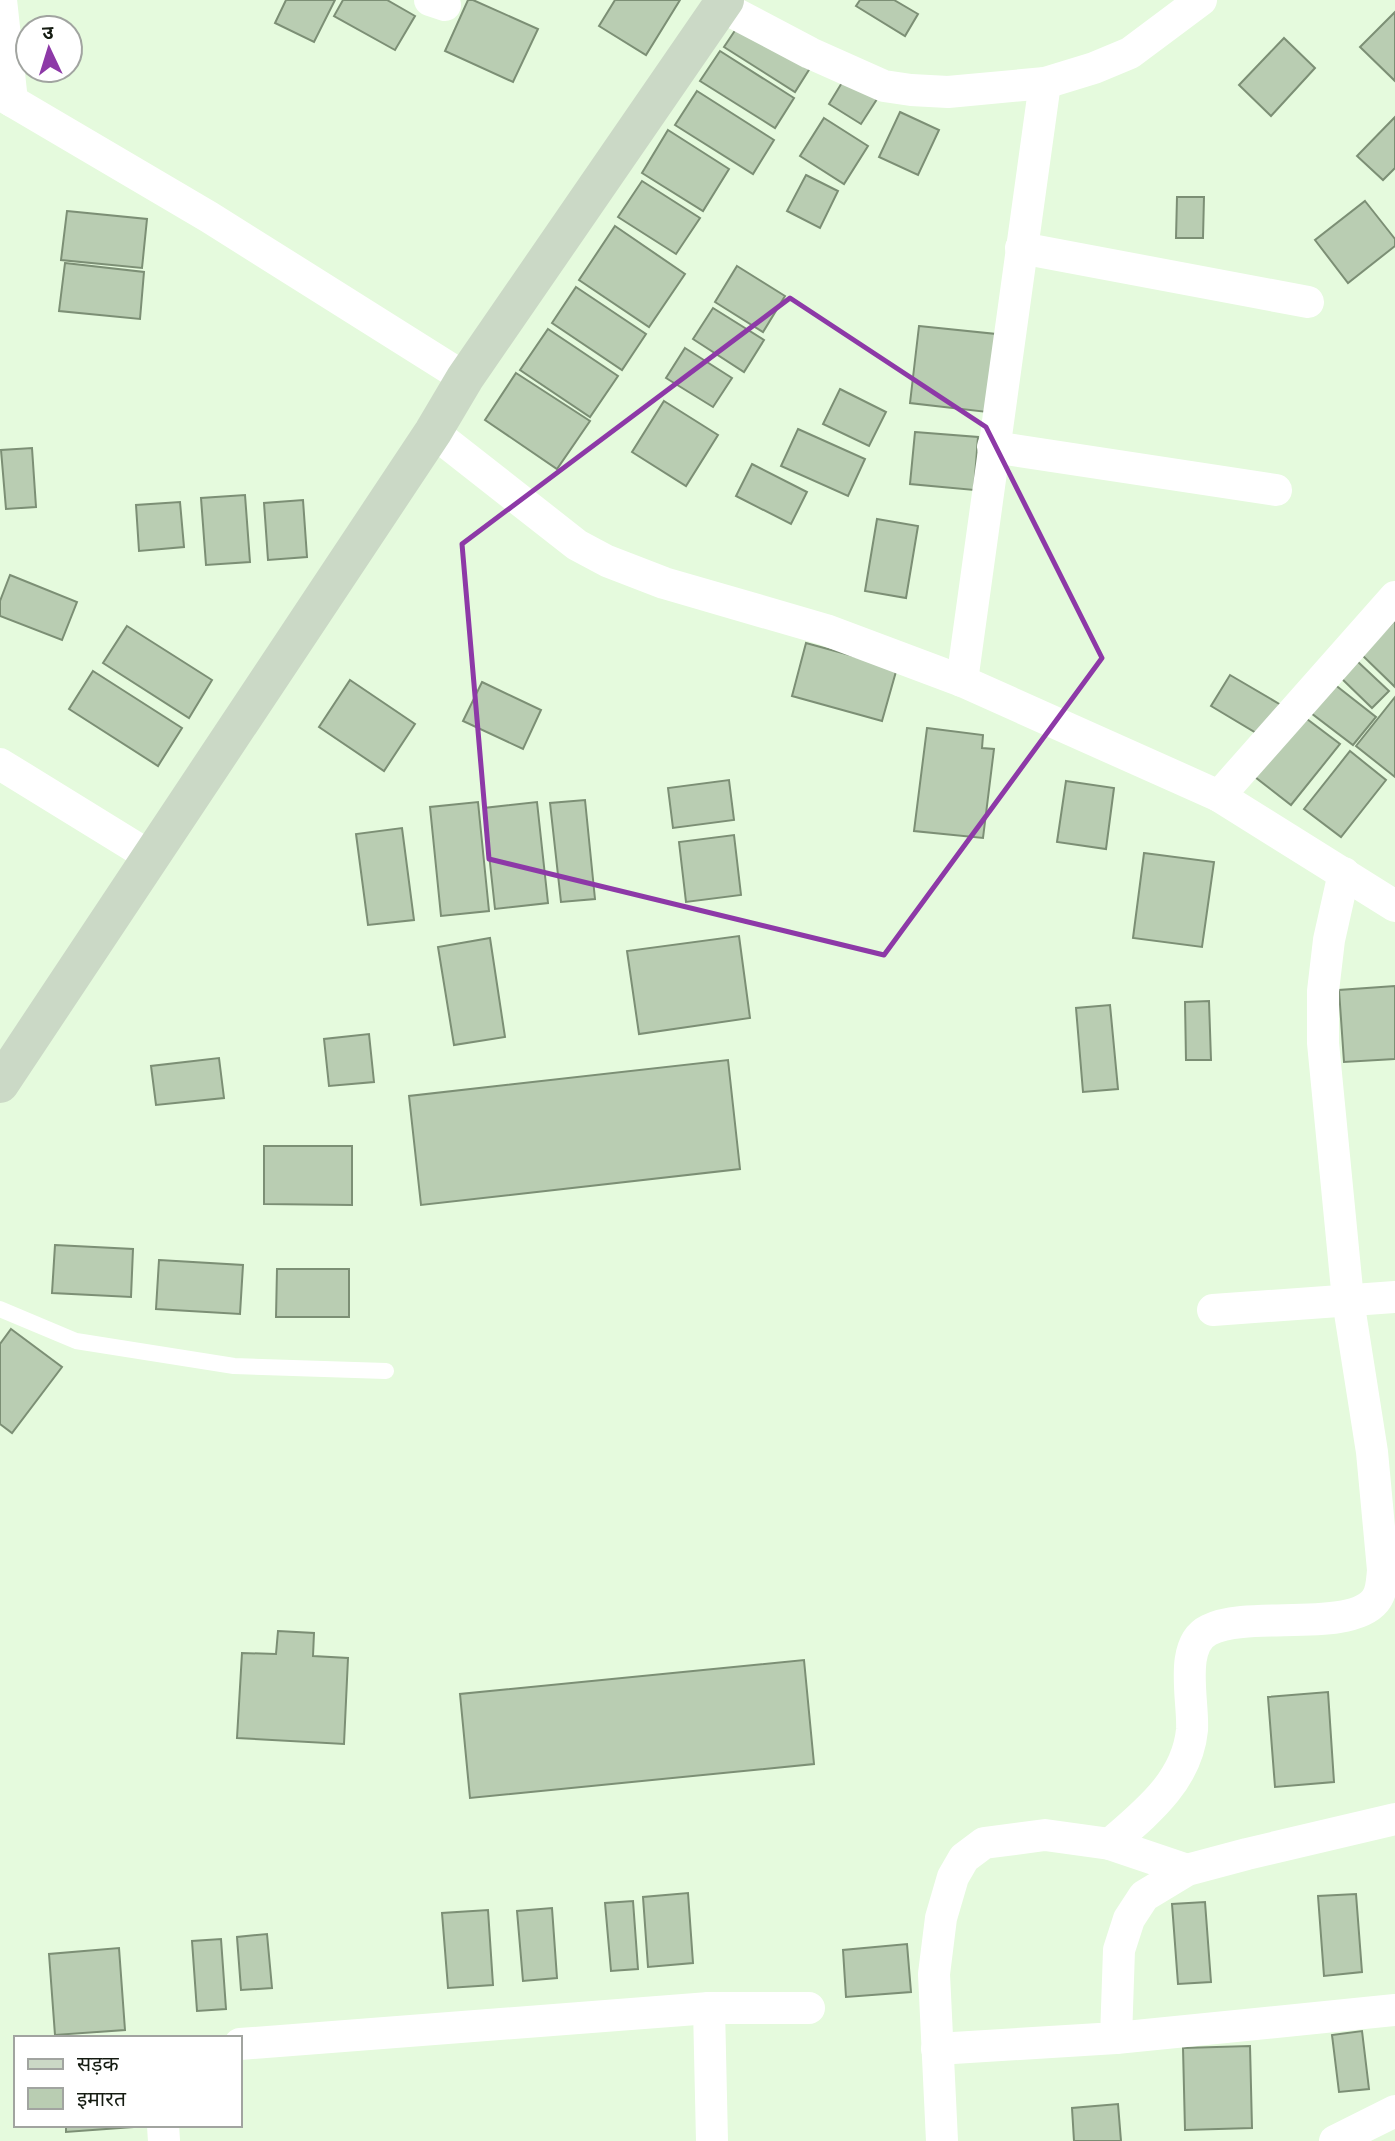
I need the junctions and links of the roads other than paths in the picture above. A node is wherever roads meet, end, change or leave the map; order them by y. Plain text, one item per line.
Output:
1 (1, 0) edge
2 (1201, 0) edge
3 (723, 3) edge
4 (1045, 83) junction
5 (6, 97) edge
6 (1021, 248) junction
7 (1308, 302) dead end
8 (465, 378) junction
9 (433, 432) junction
10 (993, 447) junction
11 (1276, 490) dead end
12 (1395, 597) edge
13 (962, 681) junction
14 (0, 764) edge
15 (1219, 796) junction
16 (151, 857) junction
17 (1344, 873) junction
18 (1395, 906) edge
19 (0, 1084) edge
20 (1395, 1297) edge
21 (1348, 1300) junction
22 (0, 1309) edge
23 (1213, 1310) dead end
24 (386, 1371) dead end
25 (1384, 1451) edge
26 (1395, 1819) edge
27 (1110, 1844) junction
28 (1187, 1870) junction
29 (709, 2008) junction
30 (809, 2008) dead end
31 (1395, 2010) edge
32 (1116, 2038) junction
33 (242, 2044) edge
34 (937, 2049) junction
35 (1395, 2111) edge
36 (712, 2141) edge
37 (942, 2141) edge
38 (1335, 2141) edge

1 - 5 street
2 - 4 street
3 - 4 street
3 - 8 street
4 - 6 street
5 - 8 street
6 - 7 street
6 - 10 street
8 - 9 street
9 - 13 street
9 - 16 street
10 - 11 street
10 - 13 street
12 - 15 street
13 - 15 street
14 - 16 street
15 - 17 street
16 - 19 street
17 - 18 street
17 - 21 street
20 - 21 street
21 - 23 street
21 - 25 street
22 - 24 lane
25 - 27 street
26 - 28 street
27 - 28 street
27 - 34 street
28 - 32 street
29 - 30 street
29 - 33 street
29 - 36 street
31 - 32 street
32 - 34 street
34 - 37 street
35 - 38 street

